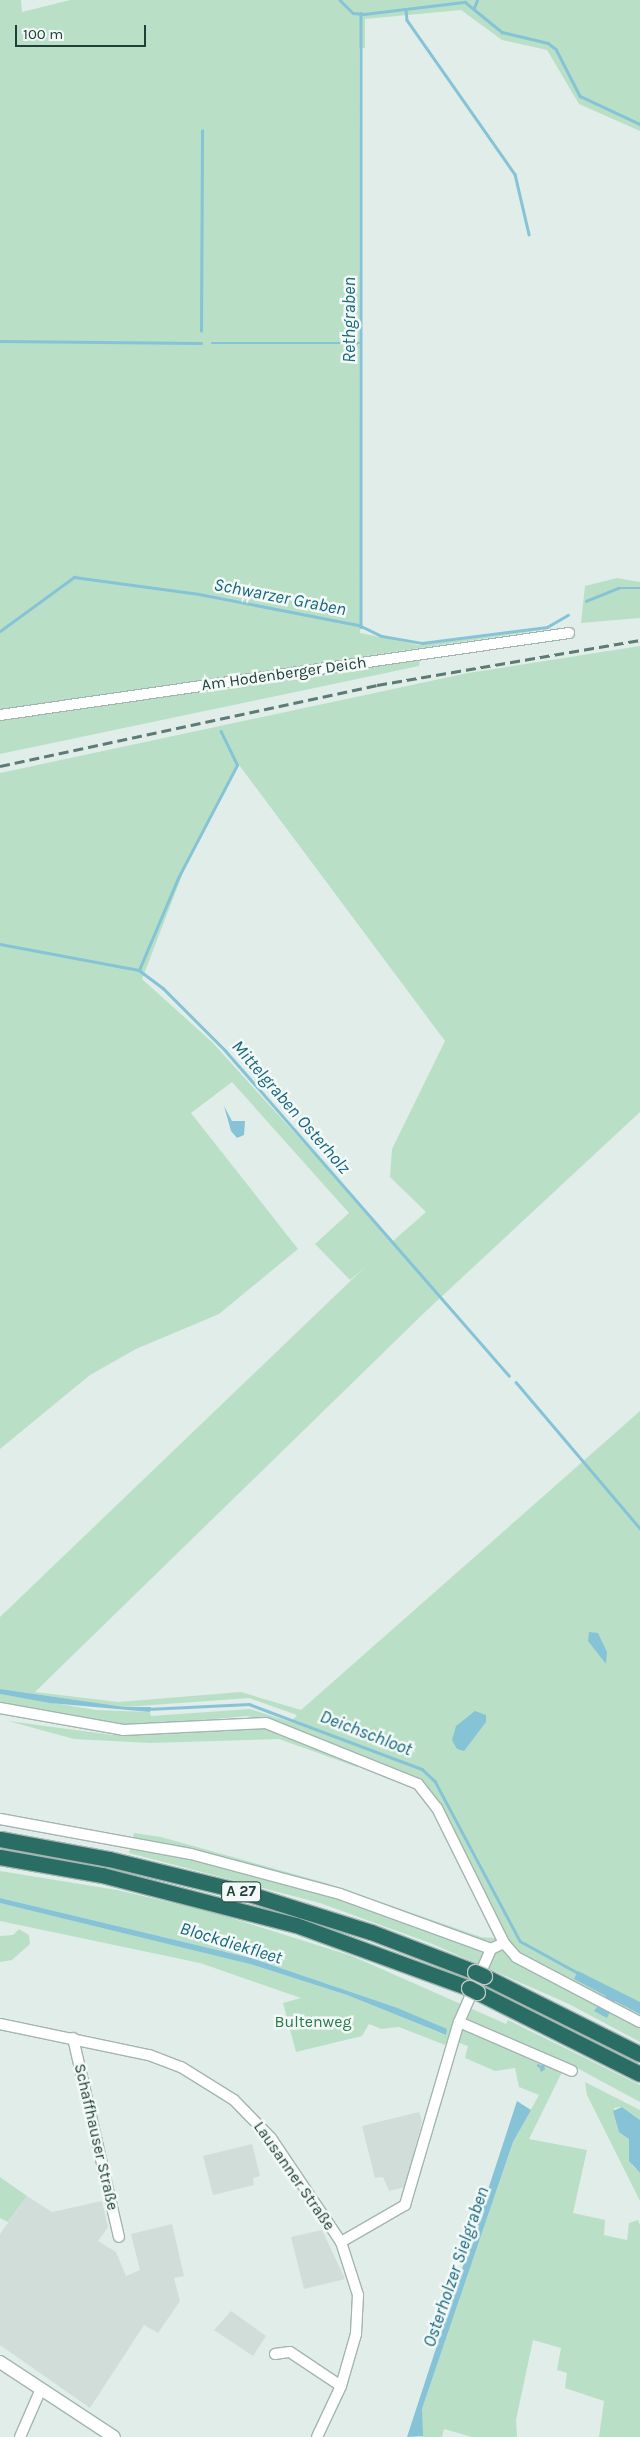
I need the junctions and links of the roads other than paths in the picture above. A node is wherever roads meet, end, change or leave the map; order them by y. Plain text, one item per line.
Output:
1 (569, 633) dead end
2 (0, 715) edge
3 (0, 1708) edge
4 (0, 1819) edge
5 (0, 1839) edge
6 (0, 1857) edge
7 (504, 1943) junction
8 (492, 1949) junction
9 (459, 2022) junction
10 (640, 2022) edge
11 (0, 2024) edge
12 (73, 2038) junction
13 (640, 2054) edge
14 (572, 2071) dead end
15 (640, 2074) edge
16 (119, 2237) dead end
17 (341, 2242) junction
18 (275, 2354) dead end
19 (0, 2362) edge
20 (341, 2386) junction
21 (41, 2390) junction
22 (20, 2437) edge
23 (114, 2437) edge
24 (316, 2437) edge

1 - 2 street, Am Hodenberger Deich
3 - 7 street
4 - 8 street
5 - 13 highway, A 27
6 - 15 highway, A 27
7 - 8 street
7 - 10 street
8 - 9 street
9 - 14 street
9 - 17 street
11 - 12 street, Lausanner Straße
12 - 16 street, Schaffhauser Straße
12 - 17 street, Lausanner Straße
17 - 20 street, Lausanner Straße
18 - 20 street
19 - 21 street
20 - 24 street, Lausanner Straße
21 - 22 street
21 - 23 street

